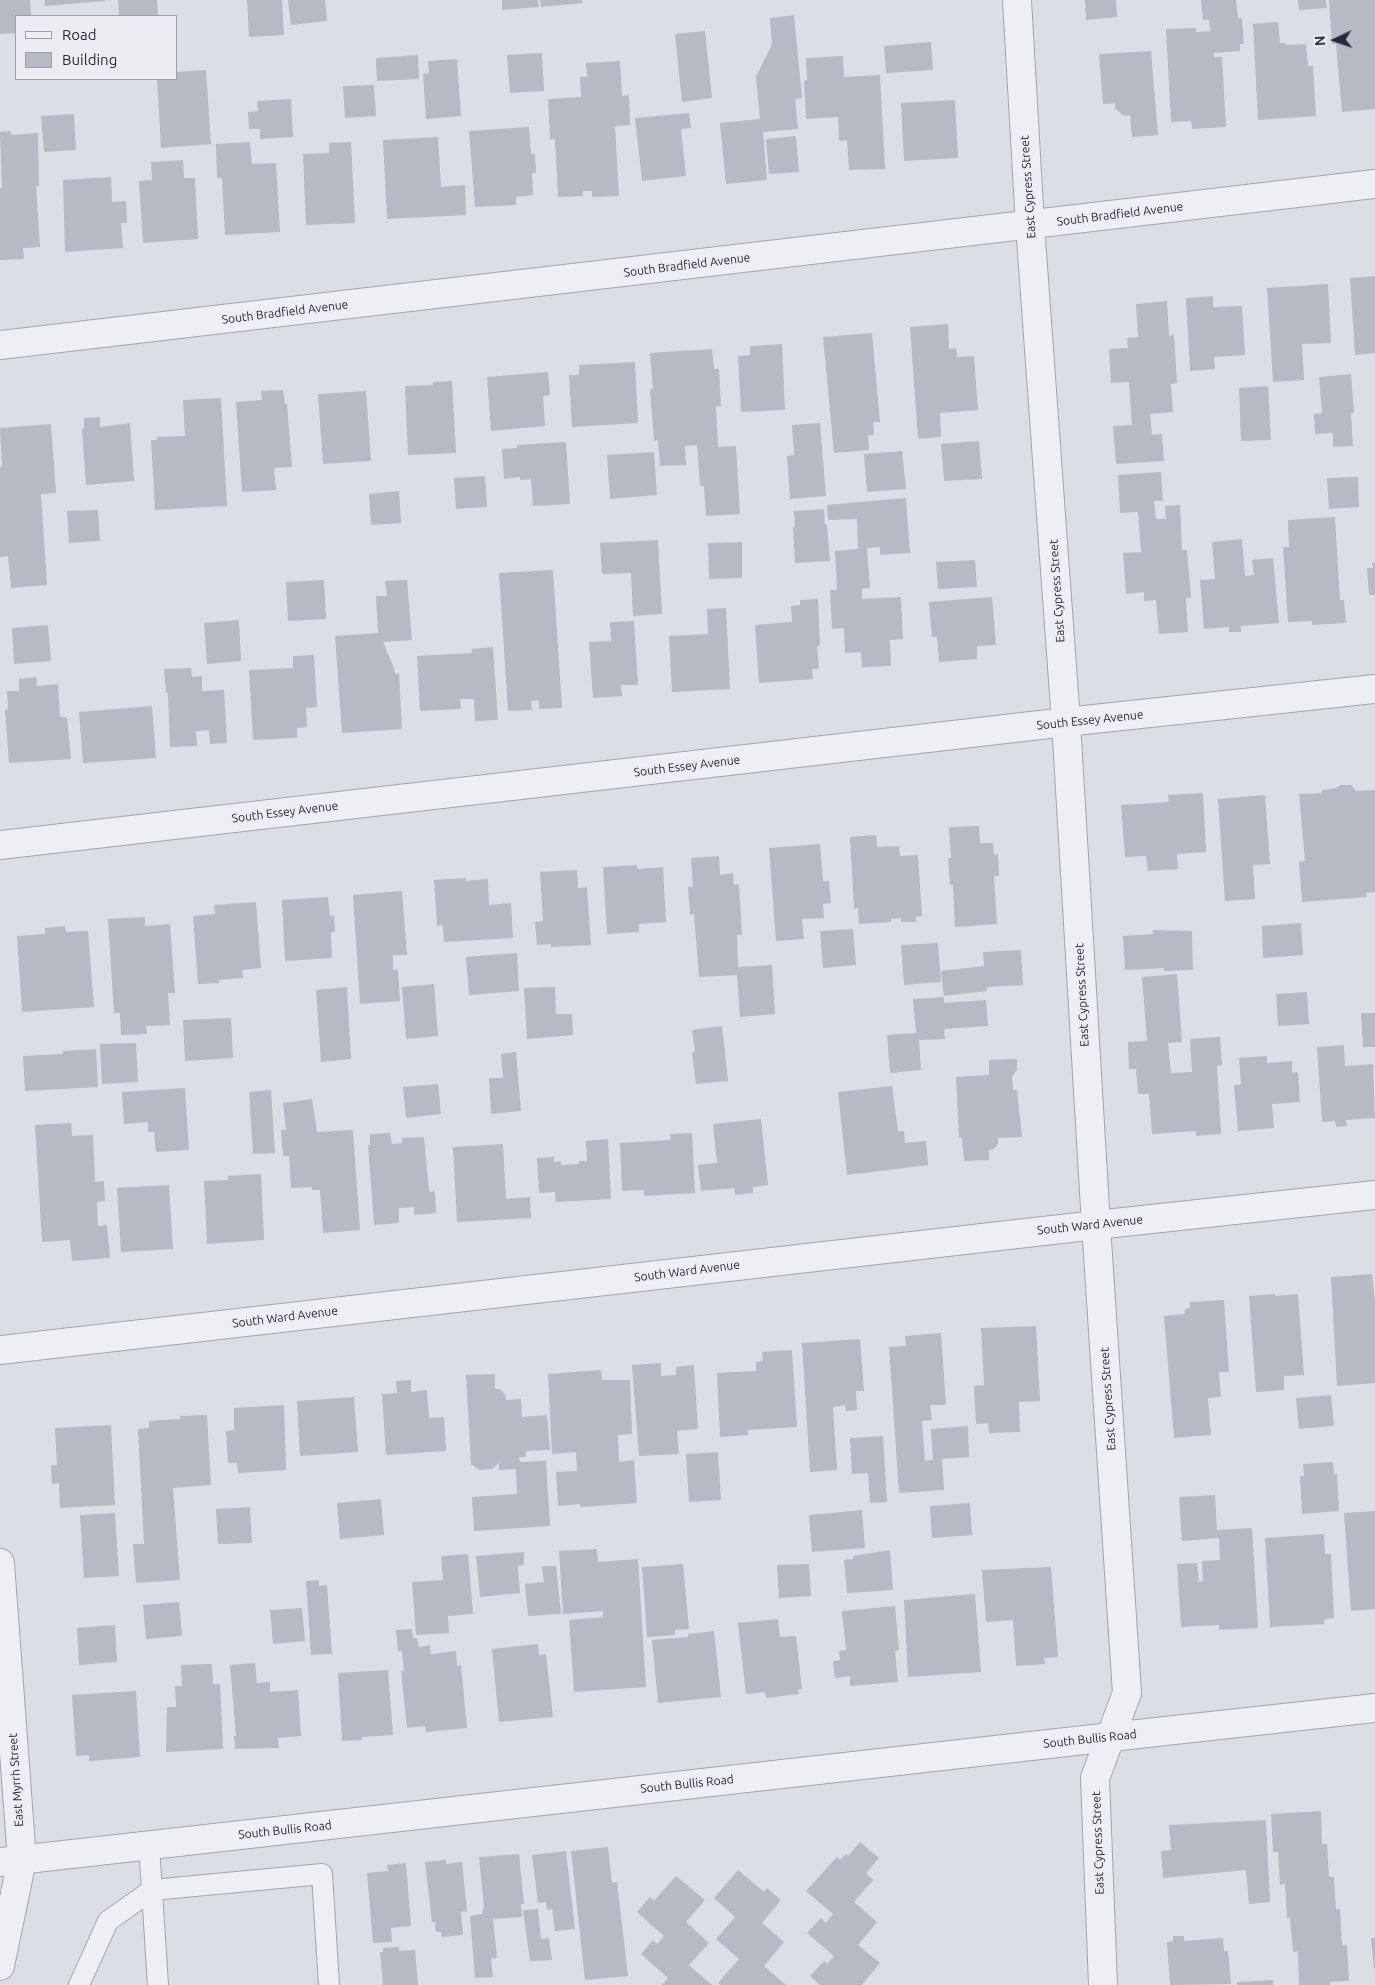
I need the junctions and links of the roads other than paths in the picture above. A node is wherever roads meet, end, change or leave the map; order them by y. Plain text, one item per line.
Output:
1 (1017, 0) edge
2 (1375, 184) edge
3 (1030, 224) junction
4 (0, 345) edge
5 (1375, 689) edge
6 (1066, 722) junction
7 (0, 845) edge
8 (1375, 1195) edge
9 (1096, 1224) junction
10 (0, 1350) edge
11 (0, 1563) edge
12 (1375, 1708) edge
13 (1111, 1736) junction
14 (149, 1845) junction
15 (11, 1861) edge
16 (152, 1890) junction
17 (0, 1966) edge
18 (79, 1985) edge
19 (158, 1985) edge
20 (329, 1985) edge
21 (1103, 1985) edge

1 - 3 street, East Cypress Street
2 - 3 street, South Bradfield Avenue
3 - 4 street, South Bradfield Avenue
3 - 6 street, East Cypress Street
5 - 6 street, South Essey Avenue
6 - 7 street, South Essey Avenue
6 - 9 street, East Cypress Street
8 - 9 street, South Ward Avenue
9 - 10 street, South Ward Avenue
9 - 13 street, East Cypress Street
11 - 15 street, East Myrrh Street
12 - 13 street, South Bullis Road
13 - 14 street, South Bullis Road
13 - 21 street, East Cypress Street
14 - 15 street, South Bullis Road
14 - 16 lane
15 - 17 street, East Myrrh Street
16 - 18 lane
16 - 19 lane
16 - 20 lane

